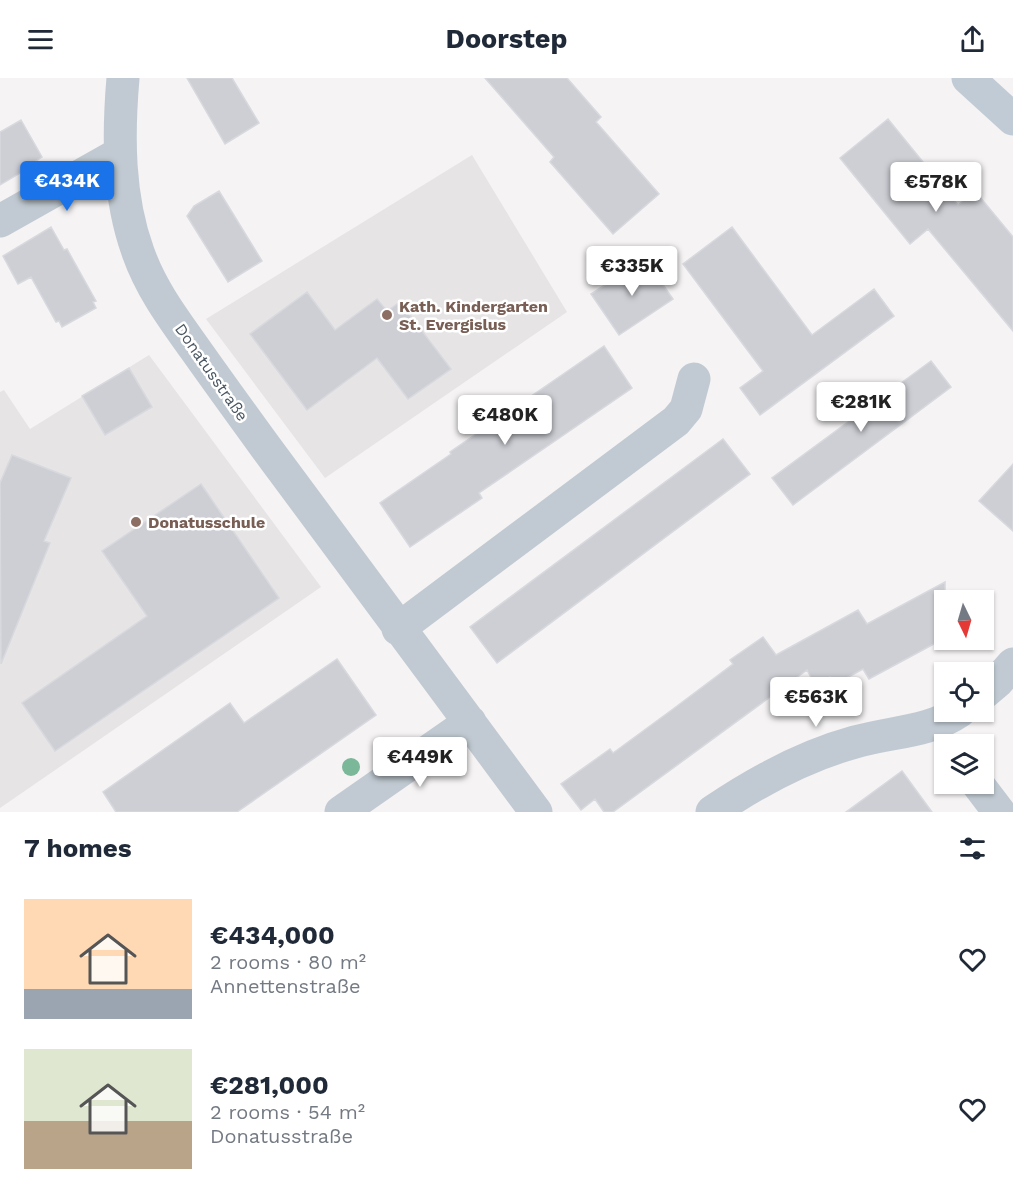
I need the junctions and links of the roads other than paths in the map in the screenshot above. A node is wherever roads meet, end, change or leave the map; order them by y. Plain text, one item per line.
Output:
1 (123, 78) edge
2 (968, 78) edge
3 (1013, 119) edge
4 (114, 157) junction
5 (0, 221) edge
6 (694, 379) dead end
7 (398, 629) junction
8 (1013, 663) edge
9 (994, 685) edge
10 (470, 722) junction
11 (947, 726) edge
12 (985, 794) edge
13 (340, 812) edge
14 (536, 812) edge
15 (712, 812) edge
16 (999, 812) edge

1 - 4 street, Donatusstraße
2 - 3 main road
4 - 5 street
4 - 7 street, Donatusstraße
6 - 7 street
7 - 10 street, Donatusstraße
8 - 9 street
10 - 13 street
10 - 14 street, Donatusstraße
11 - 15 street
12 - 16 street

